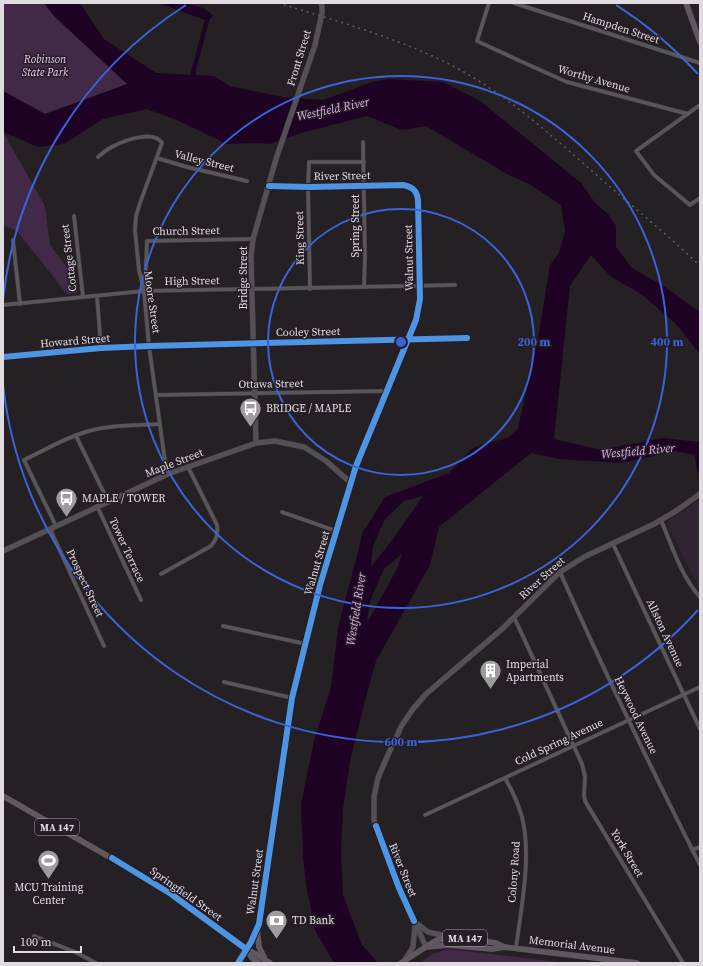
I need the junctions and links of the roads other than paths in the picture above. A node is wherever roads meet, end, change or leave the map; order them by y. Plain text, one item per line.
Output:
1 (321, 3) edge
2 (489, 3) edge
3 (514, 3) edge
4 (684, 3) edge
5 (698, 33) edge
6 (700, 42) edge
7 (700, 63) edge
8 (700, 105) edge
9 (688, 114) junction
10 (290, 118) joint
11 (363, 142) dead end
12 (98, 156) dead end
13 (157, 158) junction
14 (364, 162) junction
15 (247, 181) dead end
16 (269, 186) junction
17 (364, 186) junction
18 (308, 187) junction
19 (415, 190) joint
20 (700, 198) edge
21 (74, 216) dead end
22 (253, 239) junction
23 (13, 240) dead end
24 (455, 284) dead end
25 (420, 285) junction
26 (364, 287) junction
27 (252, 289) junction
28 (310, 289) junction
29 (144, 291) junction
30 (98, 296) junction
31 (83, 297) junction
32 (20, 304) junction
33 (3, 305) edge
34 (467, 338) dead end
35 (408, 339) junction
36 (253, 343) junction
37 (149, 346) junction
38 (101, 348) junction
39 (3, 357) edge
40 (387, 391) junction
41 (255, 393) junction
42 (156, 395) junction
43 (160, 424) junction
44 (76, 436) junction
45 (256, 443) junction
46 (188, 467) junction
47 (168, 474) junction
48 (351, 483) junction
49 (700, 494) edge
50 (108, 501) junction
51 (97, 506) junction
52 (282, 512) dead end
53 (661, 520) junction
54 (56, 526) junction
55 (50, 529) junction
56 (336, 531) junction
57 (613, 544) junction
58 (3, 550) edge
59 (560, 572) junction
60 (161, 574) dead end
61 (700, 597) edge
62 (141, 600) dead end
63 (514, 618) junction
64 (223, 626) dead end
65 (306, 644) junction
66 (104, 646) dead end
67 (224, 682) dead end
68 (700, 687) edge
69 (684, 695) junction
70 (292, 698) junction
71 (629, 720) junction
72 (700, 729) edge
73 (574, 746) junction
74 (505, 778) junction
75 (3, 796) edge
76 (425, 815) dead end
77 (700, 847) edge
78 (692, 850) junction
79 (700, 865) edge
80 (415, 923) junction
81 (257, 928) junction
82 (34, 936) dead end
83 (463, 938) junction
84 (426, 947) junction
85 (504, 947) junction
86 (516, 948) junction
87 (246, 949) junction
88 (268, 962) edge
89 (403, 962) edge
90 (96, 963) edge
91 (238, 963) edge
92 (259, 963) edge
93 (637, 963) edge
94 (682, 963) edge

1 - 10 main road, Front Street
2 - 9 street, Worthy Avenue
3 - 7 street, Hampden Street
4 - 5 main road
5 - 6 main road
8 - 9 street
9 - 20 street
10 - 16 main road, Bridge Street
11 - 14 street, Spring Street
12 - 13 street, Moore Street
13 - 15 street, Valley Street
13 - 29 street, Moore Street
14 - 17 street, Spring Street
14 - 18 street, King Street
16 - 18 main road, River Street
16 - 22 main road, Bridge Street
17 - 18 main road, River Street
17 - 19 main road, River Street
17 - 26 street, Spring Street
18 - 28 street, King Street
19 - 25 main road, Walnut Street
21 - 31 street, Cottage Street
22 - 27 main road, Bridge Street
22 - 29 street, Church Street
23 - 32 street
24 - 25 street, High Street
25 - 26 street, High Street
25 - 35 main road, Walnut Street
26 - 28 street, High Street
27 - 28 street, High Street
27 - 29 street, High Street
27 - 36 main road, Bridge Street
29 - 30 street, High Street
29 - 37 street, Moore Street
30 - 31 street, High Street
30 - 38 street
31 - 32 street, High Street
32 - 33 street, High Street
34 - 35 street, Cooley Street
35 - 36 street, Cooley Street
35 - 40 main road, Walnut Street
36 - 37 street, Cooley Street
36 - 41 main road, Bridge Street
37 - 38 street, Howard Street
37 - 42 street, Moore Street
38 - 39 street, Howard Street
40 - 41 street, Ottawa Street
40 - 48 main road, Walnut Street
41 - 42 street, Ottawa Street
41 - 45 main road, Bridge Street
42 - 43 street, Moore Street
43 - 44 street
43 - 47 street, Moore Street
44 - 50 street
44 - 54 street
45 - 46 main road, Maple Street
45 - 48 main road, Maple Street
46 - 47 main road, Maple Street
46 - 60 street
47 - 50 main road, Maple Street
48 - 56 main road, Walnut Street
49 - 53 main road, River Street
50 - 51 main road, Maple Street
51 - 54 main road, Maple Street
51 - 62 street, Tower Terrace
52 - 56 street
53 - 57 main road, River Street
53 - 61 street
54 - 55 main road, Maple Street
55 - 58 main road, Maple Street
55 - 66 street, Prospect Street
56 - 65 main road, Walnut Street
57 - 59 main road, River Street
57 - 69 street, Allston Avenue
59 - 63 main road, River Street
59 - 71 street, Heywood Avenue
63 - 73 street, York Street
63 - 80 main road, River Street
64 - 65 street
65 - 70 main road, Walnut Street
67 - 70 street
68 - 69 street, Cold Spring Avenue
69 - 71 street, Cold Spring Avenue
69 - 72 street, Allston Avenue
70 - 81 main road, Walnut Street
71 - 73 street, Cold Spring Avenue
71 - 78 street, Heywood Avenue
73 - 74 street, Cold Spring Avenue
73 - 94 street, York Street
74 - 76 street, Cold Spring Avenue
74 - 86 street, Colony Road
75 - 87 main road, Springfield Street / MA 147
77 - 78 street
78 - 79 street, Heywood Avenue
80 - 83 main road
80 - 84 main road, River Street
80 - 89 main road
81 - 87 main road, Walnut Street
81 - 88 main road
82 - 90 street
83 - 84 main road, Memorial Avenue / MA 147
83 - 85 main road, Memorial Avenue / MA 147
84 - 85 main road, Memorial Avenue / MA 147
84 - 89 main road, Memorial Avenue / MA 147
85 - 86 main road, Memorial Avenue / MA 147
86 - 93 main road, Memorial Avenue / MA 147
87 - 88 main road, Springfield Street / MA 147
87 - 91 main road, Walnut Street
87 - 92 main road, Springfield Street / MA 147

